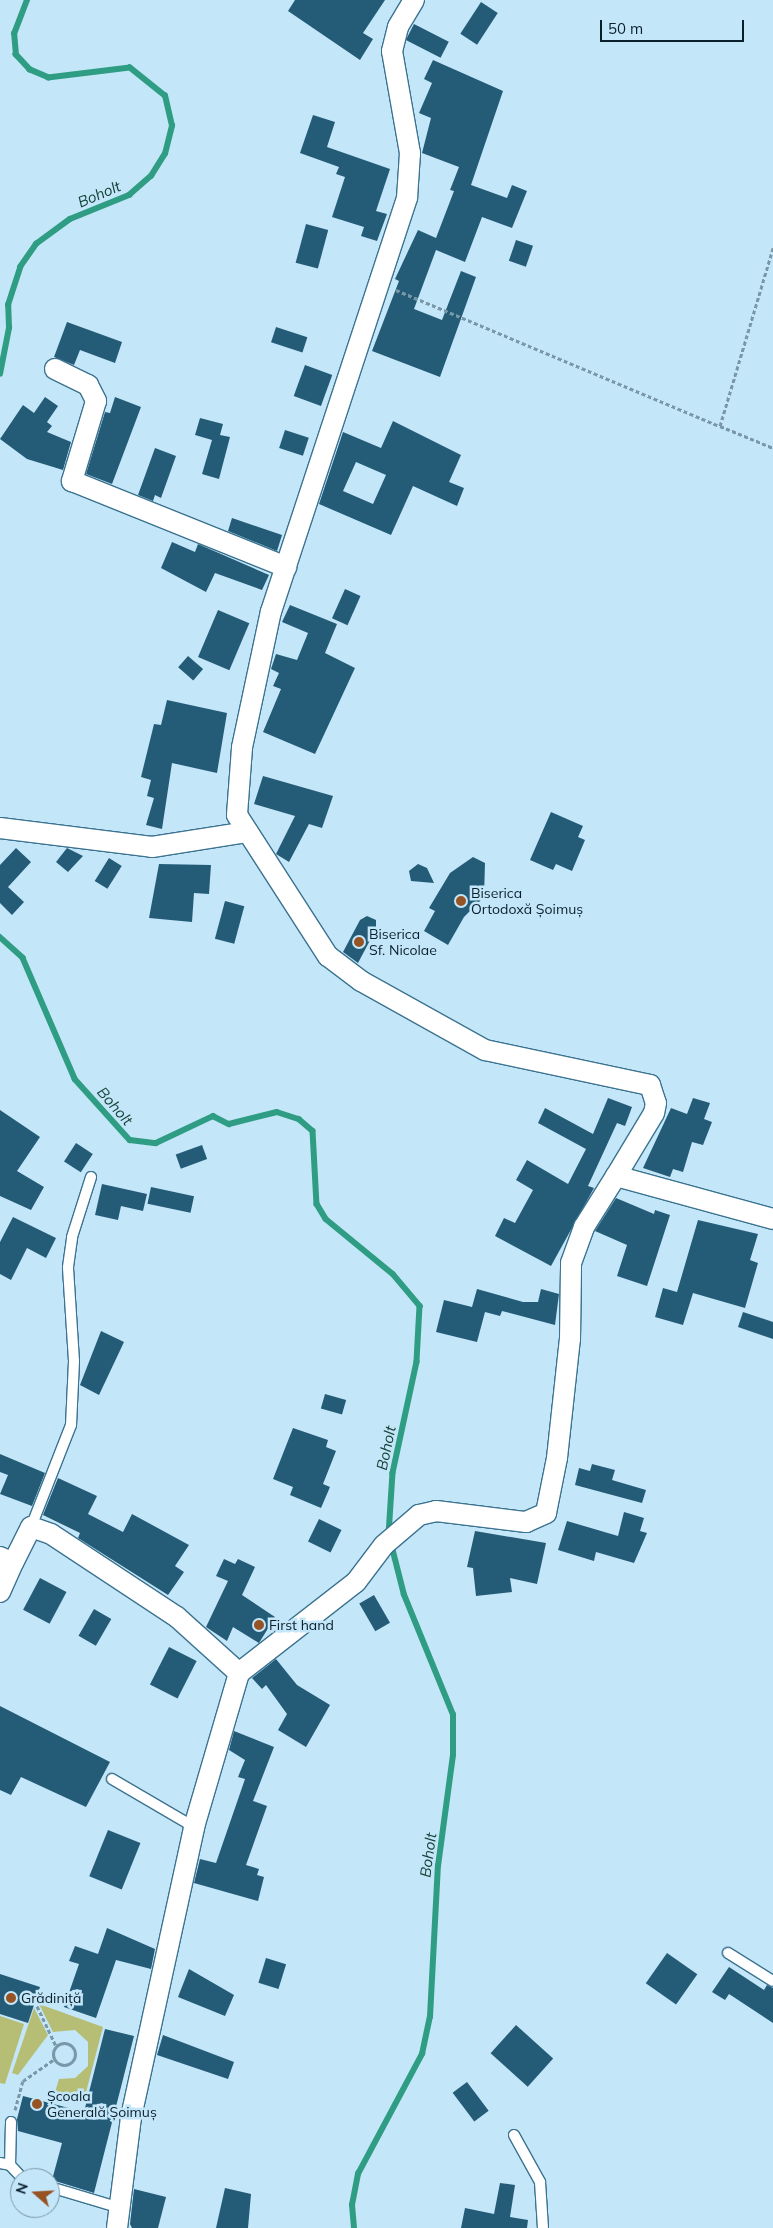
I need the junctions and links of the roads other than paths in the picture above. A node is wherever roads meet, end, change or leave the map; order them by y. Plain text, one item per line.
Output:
1 (414, 0) edge
2 (55, 369) dead end
3 (286, 567) junction
4 (0, 828) edge
5 (248, 832) junction
6 (616, 1176) junction
7 (91, 1177) dead end
8 (773, 1219) edge
9 (31, 1527) junction
10 (6, 1560) edge
11 (0, 1592) edge
12 (239, 1673) junction
13 (112, 1779) dead end
14 (194, 1827) junction
15 (728, 1953) dead end
16 (773, 1981) edge
17 (12, 2122) road end
18 (514, 2135) dead end
19 (5, 2164) edge
20 (60, 2190) edge
21 (117, 2207) junction
22 (117, 2228) edge
23 (543, 2228) edge

1 - 3 street
2 - 3 street
3 - 5 street
4 - 5 street
5 - 6 street
6 - 8 street
6 - 12 street
7 - 9 lane
9 - 10 street
9 - 12 street
10 - 11 street
12 - 14 street
13 - 14 lane
14 - 21 street
15 - 16 lane
17 - 19 lane
18 - 23 lane
20 - 21 lane
21 - 22 street

